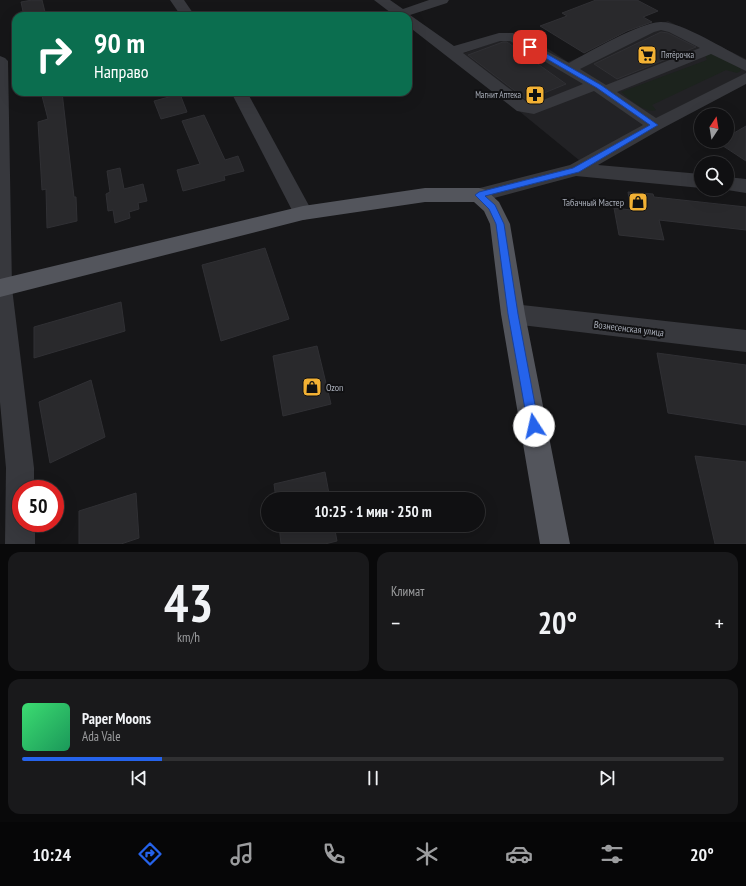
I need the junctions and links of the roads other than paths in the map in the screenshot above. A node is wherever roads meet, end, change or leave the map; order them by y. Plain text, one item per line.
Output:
1 (177, 0) edge
2 (381, 0) edge
3 (442, 0) edge
4 (185, 12) edge
5 (398, 12) edge
6 (412, 13) edge
7 (412, 22) edge
8 (711, 48) junction
9 (452, 52) junction
10 (746, 66) edge
11 (568, 69) junction
12 (0, 70) edge
13 (746, 78) edge
14 (600, 88) junction
15 (242, 96) edge
16 (655, 125) junction
17 (576, 170) junction
18 (694, 181) edge
19 (734, 185) edge
20 (746, 186) edge
21 (479, 195) junction
22 (303, 212) junction
23 (0, 288) edge
24 (513, 314) junction
25 (746, 341) edge
26 (20, 544) edge
27 (555, 544) edge

1 - 4 street
2 - 5 street
3 - 6 street
7 - 9 street
8 - 10 street
8 - 11 street
8 - 14 street
9 - 11 street
9 - 14 street
11 - 14 street
12 - 23 street
13 - 16 street
14 - 16 street
15 - 22 street
16 - 17 street
17 - 18 street
17 - 21 street
19 - 20 street
21 - 22 main road
21 - 24 main road
22 - 23 main road
23 - 26 street
24 - 25 street, Вознесенская улица
24 - 27 main road

